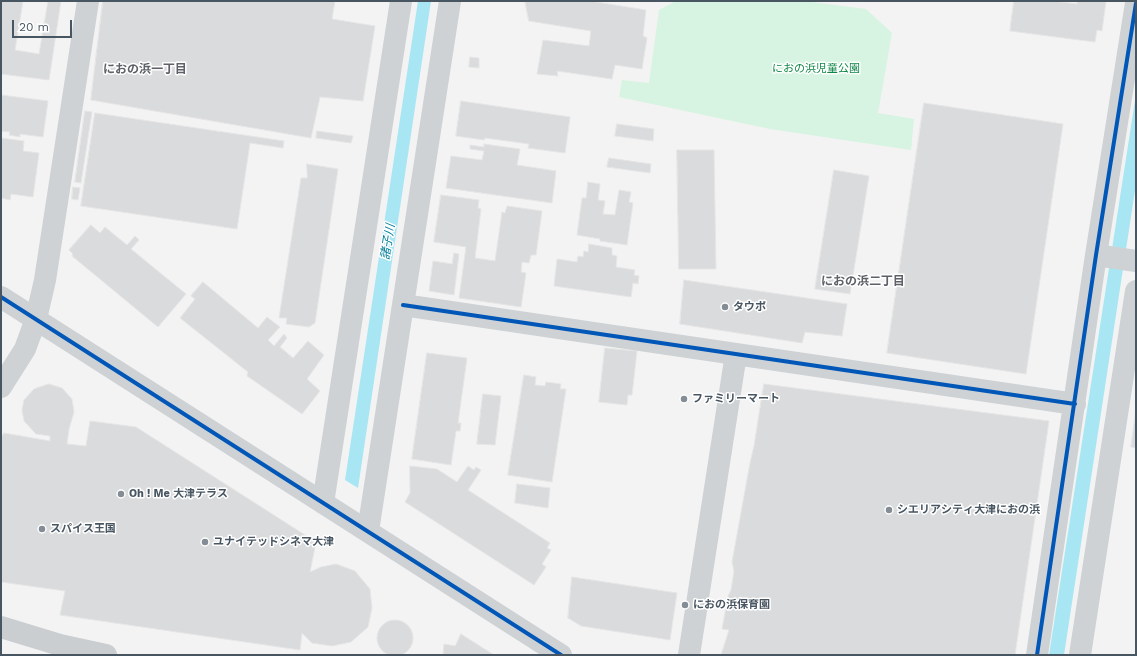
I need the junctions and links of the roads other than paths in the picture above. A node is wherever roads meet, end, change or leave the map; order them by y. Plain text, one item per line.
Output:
1 (88, 1) edge
2 (401, 1) edge
3 (450, 1) edge
4 (1136, 3) edge
5 (1117, 258) edge
6 (1136, 291) edge
7 (1, 297) edge
8 (403, 304) junction
9 (36, 319) junction
10 (736, 354) junction
11 (1, 386) edge
12 (1075, 404) junction
13 (323, 503) junction
14 (368, 531) junction
15 (1, 627) edge
16 (106, 655) edge
17 (561, 655) edge
18 (689, 655) edge
19 (1037, 655) edge
20 (1080, 655) edge

1 - 9 street
2 - 13 street
3 - 8 street
4 - 5 street
5 - 12 street
6 - 20 street
7 - 9 street
8 - 10 street
8 - 14 street
9 - 11 street
9 - 13 street
10 - 12 street
10 - 18 street
12 - 19 street
13 - 14 street
14 - 17 street
15 - 16 main road

